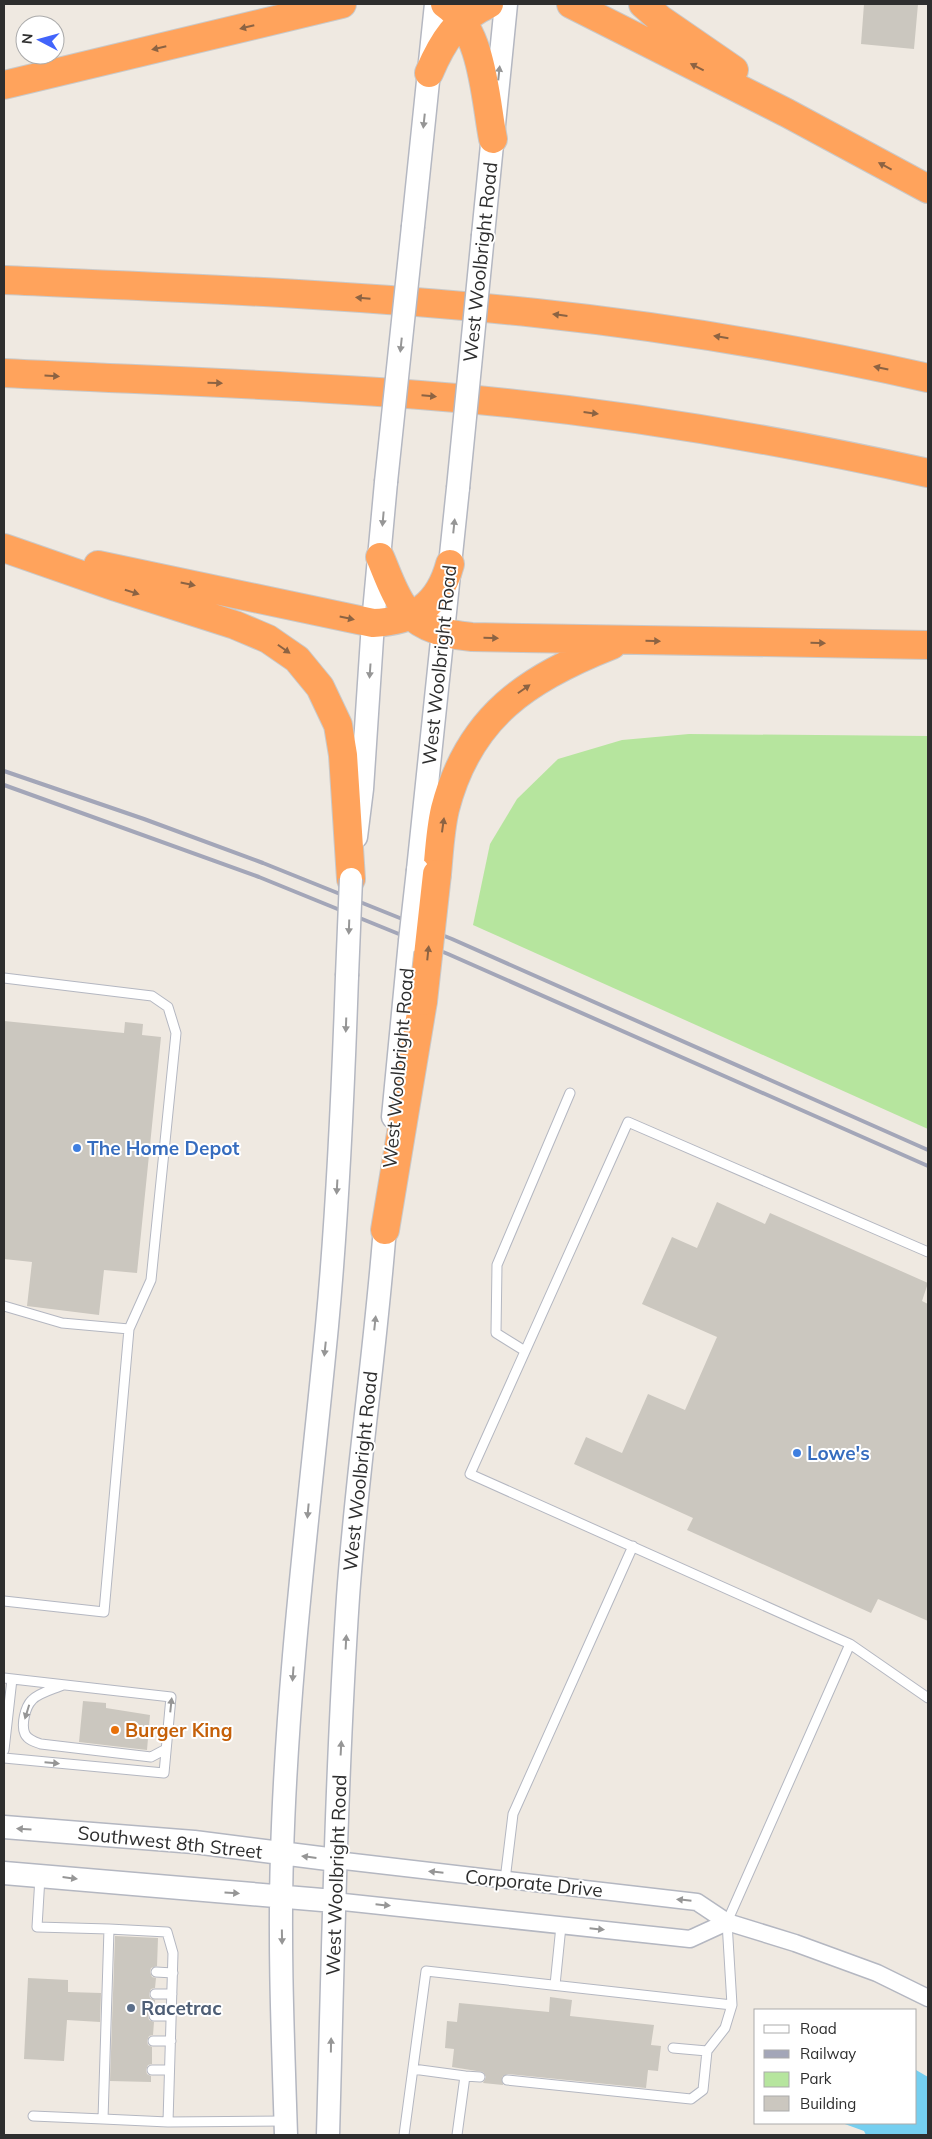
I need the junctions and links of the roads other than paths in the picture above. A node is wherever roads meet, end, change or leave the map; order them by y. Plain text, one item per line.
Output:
1 (342, 4) edge
2 (436, 4) edge
3 (489, 4) edge
4 (506, 4) edge
5 (571, 4) edge
6 (643, 4) edge
7 (298, 10) edge
8 (453, 12) edge
9 (429, 73) junction
10 (4, 84) edge
11 (788, 113) junction
12 (493, 139) junction
13 (928, 189) edge
14 (4, 280) edge
15 (4, 373) edge
16 (928, 378) edge
17 (928, 473) edge
18 (4, 546) edge
19 (380, 557) junction
20 (450, 564) junction
21 (412, 616) junction
22 (373, 623) junction
23 (443, 632) junction
24 (624, 640) junction
25 (928, 645) edge
26 (352, 838) junction
27 (427, 872) junction
28 (351, 879) joint
29 (4, 978) edge
30 (570, 1093) dead end
31 (385, 1230) joint
32 (928, 1252) edge
33 (4, 1306) edge
34 (129, 1329) junction
35 (525, 1352) junction
36 (633, 1546) junction
37 (4, 1601) edge
38 (850, 1644) junction
39 (8, 1679) edge
40 (64, 1685) junction
41 (928, 1698) edge
42 (166, 1749) junction
43 (4, 1750) edge
44 (4, 1758) edge
45 (4, 1828) edge
46 (282, 1854) junction
47 (336, 1860) junction
48 (4, 1873) edge
49 (40, 1875) junction
50 (505, 1880) junction
51 (282, 1897) junction
52 (334, 1902) junction
53 (727, 1922) junction
54 (561, 1926) junction
55 (109, 1929) junction
56 (156, 1972) dead end
57 (173, 1972) junction
58 (556, 1985) junction
59 (155, 1994) dead end
60 (172, 1994) junction
61 (928, 1998) edge
62 (732, 2005) junction
63 (154, 2016) dead end
64 (172, 2016) junction
65 (153, 2041) dead end
66 (170, 2041) junction
67 (673, 2048) dead end
68 (707, 2052) junction
69 (152, 2070) dead end
70 (170, 2070) junction
71 (413, 2070) junction
72 (465, 2076) junction
73 (480, 2077) dead end
74 (508, 2080) dead end
75 (33, 2116) dead end
76 (104, 2119) junction
77 (168, 2122) junction
78 (285, 2128) edge
79 (328, 2135) edge
80 (404, 2135) edge
81 (457, 2135) edge

1 - 7 highway
2 - 9 main road
3 - 8 highway
12 -> 4 main road, West Woolbright Road
11 -> 5 highway
6 - 11 highway
7 -> 10 highway
8 - 9 highway
8 - 12 highway
9 -> 19 main road, bridge
13 -> 11 highway
20 -> 12 main road, West Woolbright Road, bridge
16 -> 14 highway
15 -> 17 highway
18 -> 22 highway
18 -> 26 highway
19 - 21 highway
19 - 22 main road
20 - 21 highway
20 - 23 main road, West Woolbright Road
21 - 22 highway
21 - 23 highway
22 -> 26 main road
23 -> 24 highway
23 - 27 main road, West Woolbright Road
24 -> 25 highway
27 -> 24 highway
26 - 28 highway
31 -> 27 highway, bridge
28 -> 46 main road, bridge
29 - 34 lane
30 - 35 lane
47 -> 31 main road, West Woolbright Road
32 - 35 lane
33 - 34 lane
34 - 37 lane
35 - 36 lane
36 - 38 lane
36 - 50 lane
38 - 41 lane
38 - 53 lane
39 - 40 lane
39 - 43 lane
42 -> 40 lane
40 -> 42 lane
44 -> 42 lane
46 -> 45 main road, Southwest 8th Street
47 -> 46 main road, Southwest 8th Street
46 - 51 main road
50 -> 47 street, Corporate Drive
47 - 52 main road, West Woolbright Road
48 - 49 main road
49 -> 51 main road
49 - 55 lane
53 -> 50 street, Corporate Drive
51 - 52 main road
51 -> 78 main road
52 -> 54 street, Corporate Drive
79 -> 52 main road, West Woolbright Road
54 -> 53 street, Corporate Drive
53 - 61 street, Corporate Drive
53 - 62 lane
54 - 58 lane
55 - 57 lane
55 - 76 lane
56 - 57 lane
57 - 60 lane
58 - 62 lane
58 - 71 lane
59 - 60 lane
60 - 64 lane
62 - 68 lane
63 - 64 lane
64 - 66 lane
65 - 66 lane
66 - 70 lane
67 - 68 lane
68 - 74 lane
69 - 70 lane
70 - 77 lane
71 - 72 lane
71 - 80 lane
72 - 73 lane
72 - 81 lane
75 - 76 lane
76 - 77 lane
77 - 78 lane

